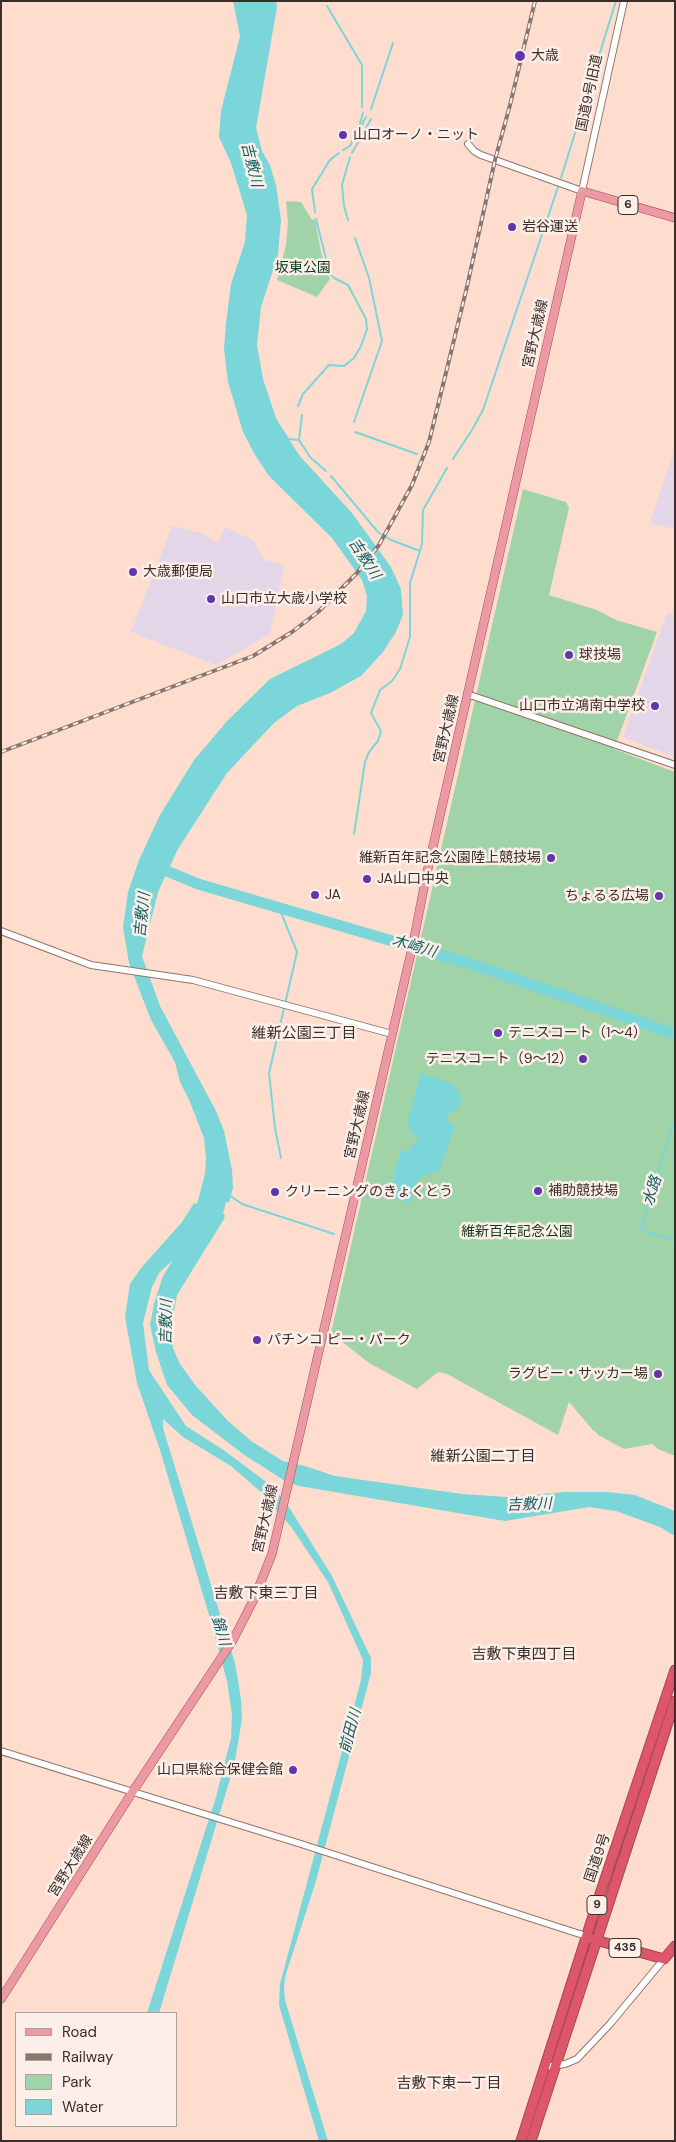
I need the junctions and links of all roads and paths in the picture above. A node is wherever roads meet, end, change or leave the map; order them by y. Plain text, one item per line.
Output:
1 (624, 1) edge
2 (468, 144) dead end
3 (582, 191) junction
4 (675, 218) edge
5 (467, 694) junction
6 (675, 765) edge
7 (1, 931) edge
8 (392, 1034) junction
9 (675, 1670) edge
10 (675, 1701) edge
11 (1, 1751) edge
12 (133, 1791) junction
13 (586, 1936) junction
14 (596, 1940) junction
15 (675, 1946) edge
16 (664, 1960) junction
17 (1, 1999) edge
18 (555, 2065) junction
19 (544, 2067) junction
20 (521, 2141) edge
21 (531, 2141) edge

1 - 3 street, 国道9号旧道
2 - 3 street
3 - 4 main road, 6
3 - 5 main road, 宮野大歳線
5 - 6 street
5 - 8 main road, 宮野大歳線
7 - 8 street
8 - 12 main road, 宮野大歳線
9 - 13 highway, 国道9号 / 9
10 - 14 highway, 国道9号 / 9
11 - 12 street
12 - 13 street
12 - 17 main road, 宮野大歳線
13 - 14 highway, 435
13 - 19 highway, 国道9号 / 9
14 - 16 highway, 435
14 - 18 highway, 国道9号 / 9
15 - 16 highway
16 - 18 street
18 - 19 street
18 - 21 highway, 国道9号 / 9
19 - 20 highway, 国道9号 / 9

